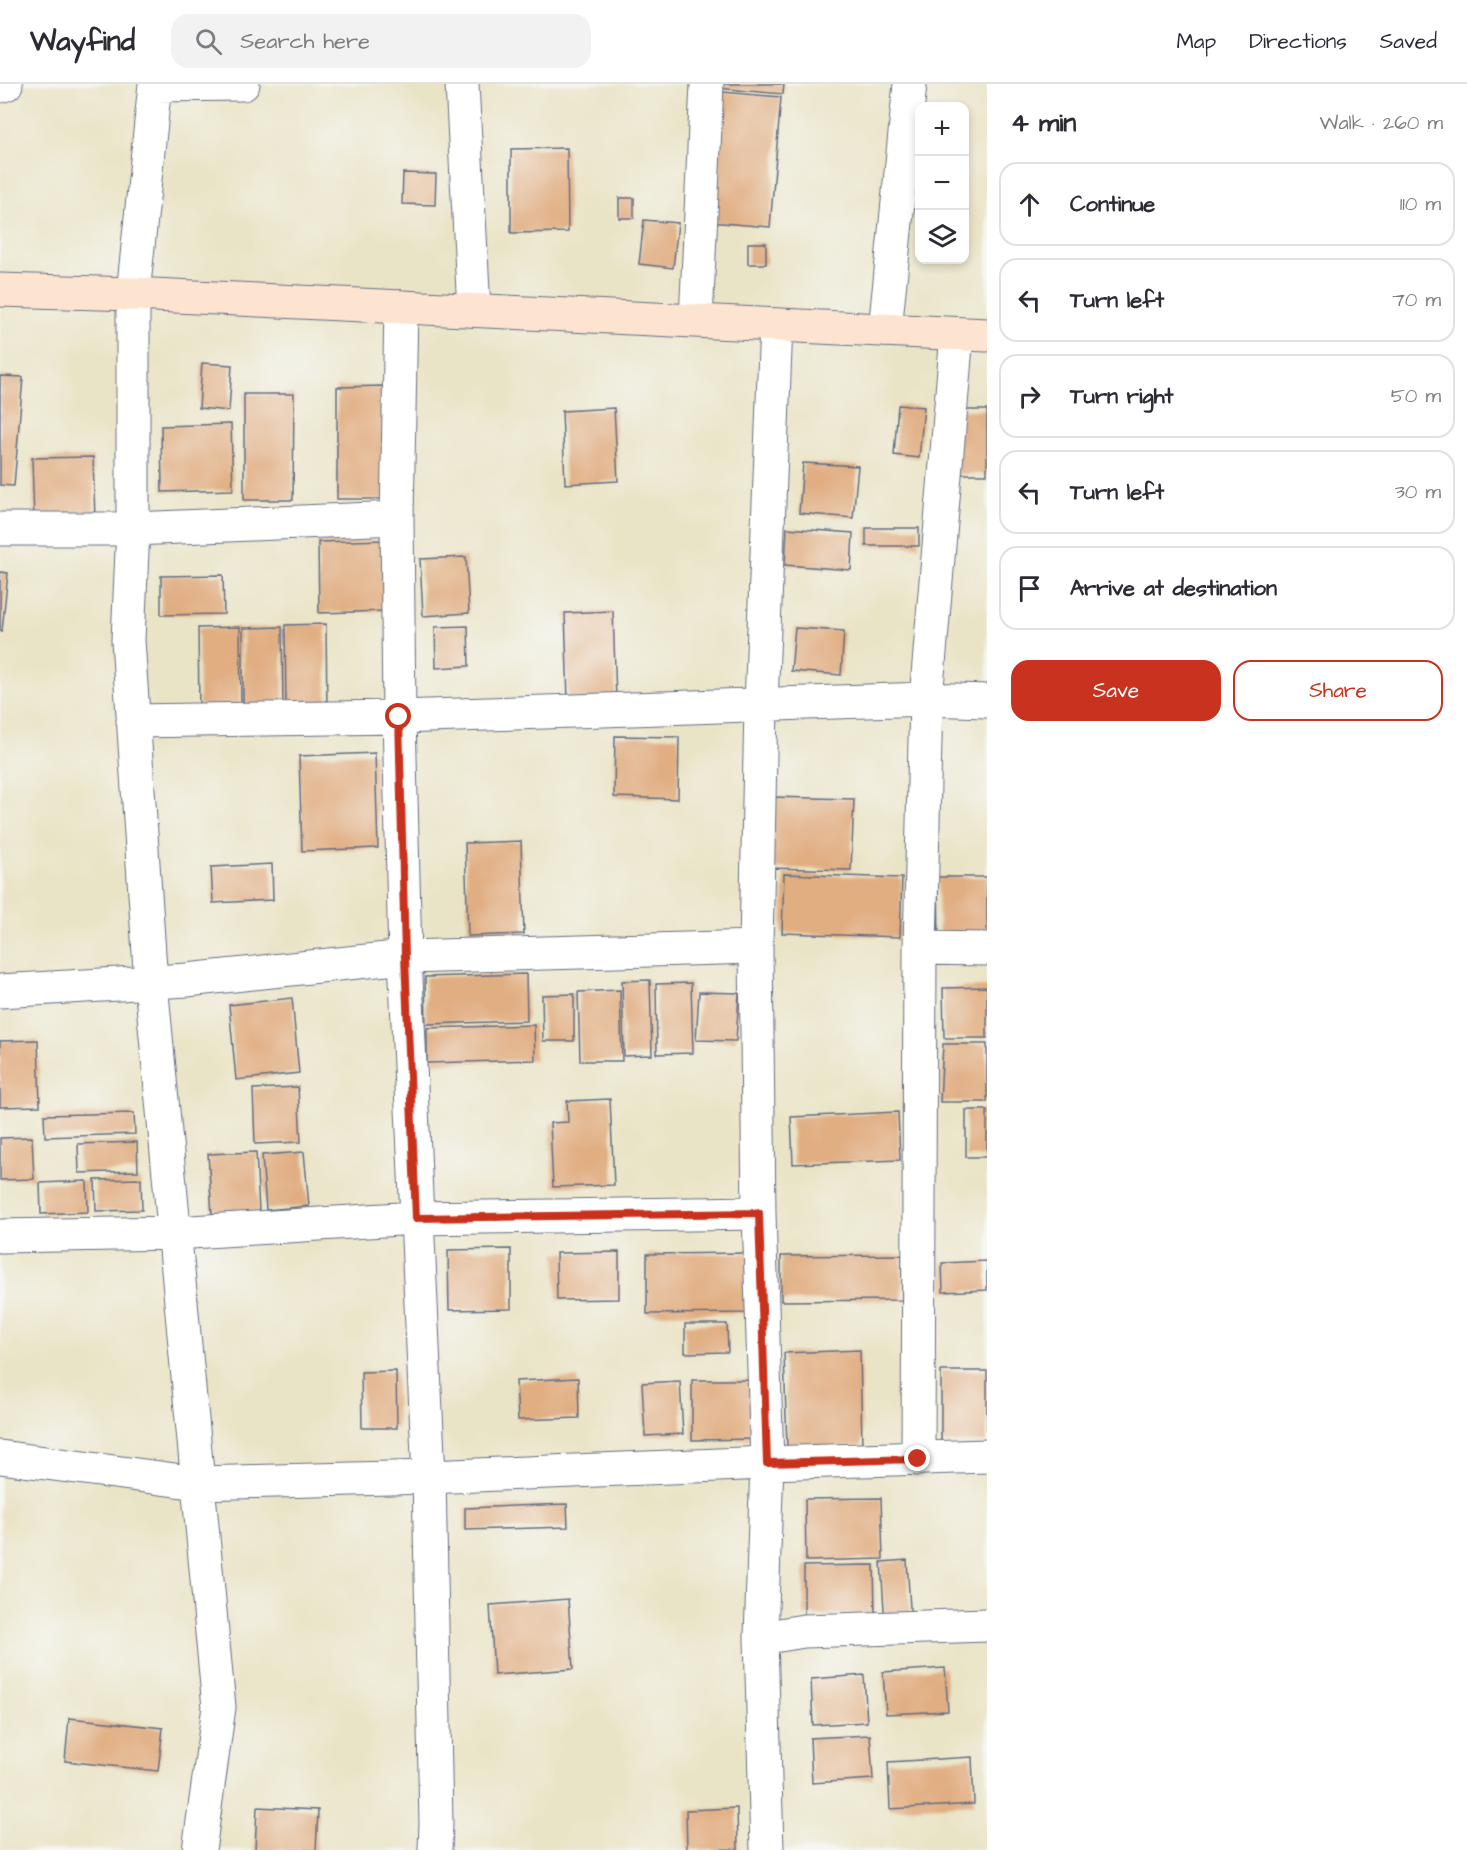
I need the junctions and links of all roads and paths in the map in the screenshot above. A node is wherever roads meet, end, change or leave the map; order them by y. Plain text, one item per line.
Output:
1 (6, 84) edge
2 (155, 84) edge
3 (243, 84) edge
4 (462, 84) edge
5 (707, 84) edge
6 (910, 84) edge
7 (0, 86) edge
8 (0, 290) edge
9 (133, 294) junction
10 (401, 307) junction
11 (474, 310) junction
12 (696, 320) junction
13 (776, 325) junction
14 (885, 330) junction
15 (972, 335) edge
16 (397, 518) junction
17 (0, 529) edge
18 (133, 529) junction
19 (926, 699) junction
20 (987, 701) edge
21 (761, 705) junction
22 (399, 717) junction
23 (133, 721) junction
24 (756, 947) junction
25 (920, 948) junction
26 (987, 949) edge
27 (405, 957) junction
28 (151, 983) junction
29 (0, 992) edge
30 (759, 1213) junction
31 (416, 1218) junction
32 (175, 1233) junction
33 (0, 1236) edge
34 (0, 1456) edge
35 (987, 1456) edge
36 (918, 1459) junction
37 (767, 1463) junction
38 (429, 1477) junction
39 (198, 1483) junction
40 (987, 1624) edge
41 (761, 1638) junction
42 (199, 1850) edge
43 (435, 1850) edge
44 (767, 1850) edge

1 - 7 street
2 - 3 street
2 - 9 street
4 - 11 street
5 - 12 street
6 - 14 street
8 - 9 street
9 - 10 street
9 - 18 street
10 - 11 street
10 - 16 street
11 - 12 street
12 - 13 street
13 - 14 street
13 - 21 street
14 - 15 street
15 - 19 street
16 - 18 street
16 - 22 street
17 - 18 street
18 - 23 street
19 - 20 street
19 - 21 street
19 - 25 street
21 - 22 street
21 - 24 street
22 - 23 street
22 - 27 street
23 - 28 street
24 - 27 street
24 - 30 street
25 - 26 street
25 - 36 street
27 - 28 street
27 - 31 street
28 - 29 street
28 - 32 street
30 - 31 street
30 - 37 street
31 - 32 street
31 - 38 street
32 - 33 street
32 - 39 street
34 - 39 street
35 - 36 street
36 - 37 street
37 - 38 street
37 - 41 street
38 - 39 street
38 - 43 street
39 - 42 street
40 - 41 street
41 - 44 street

